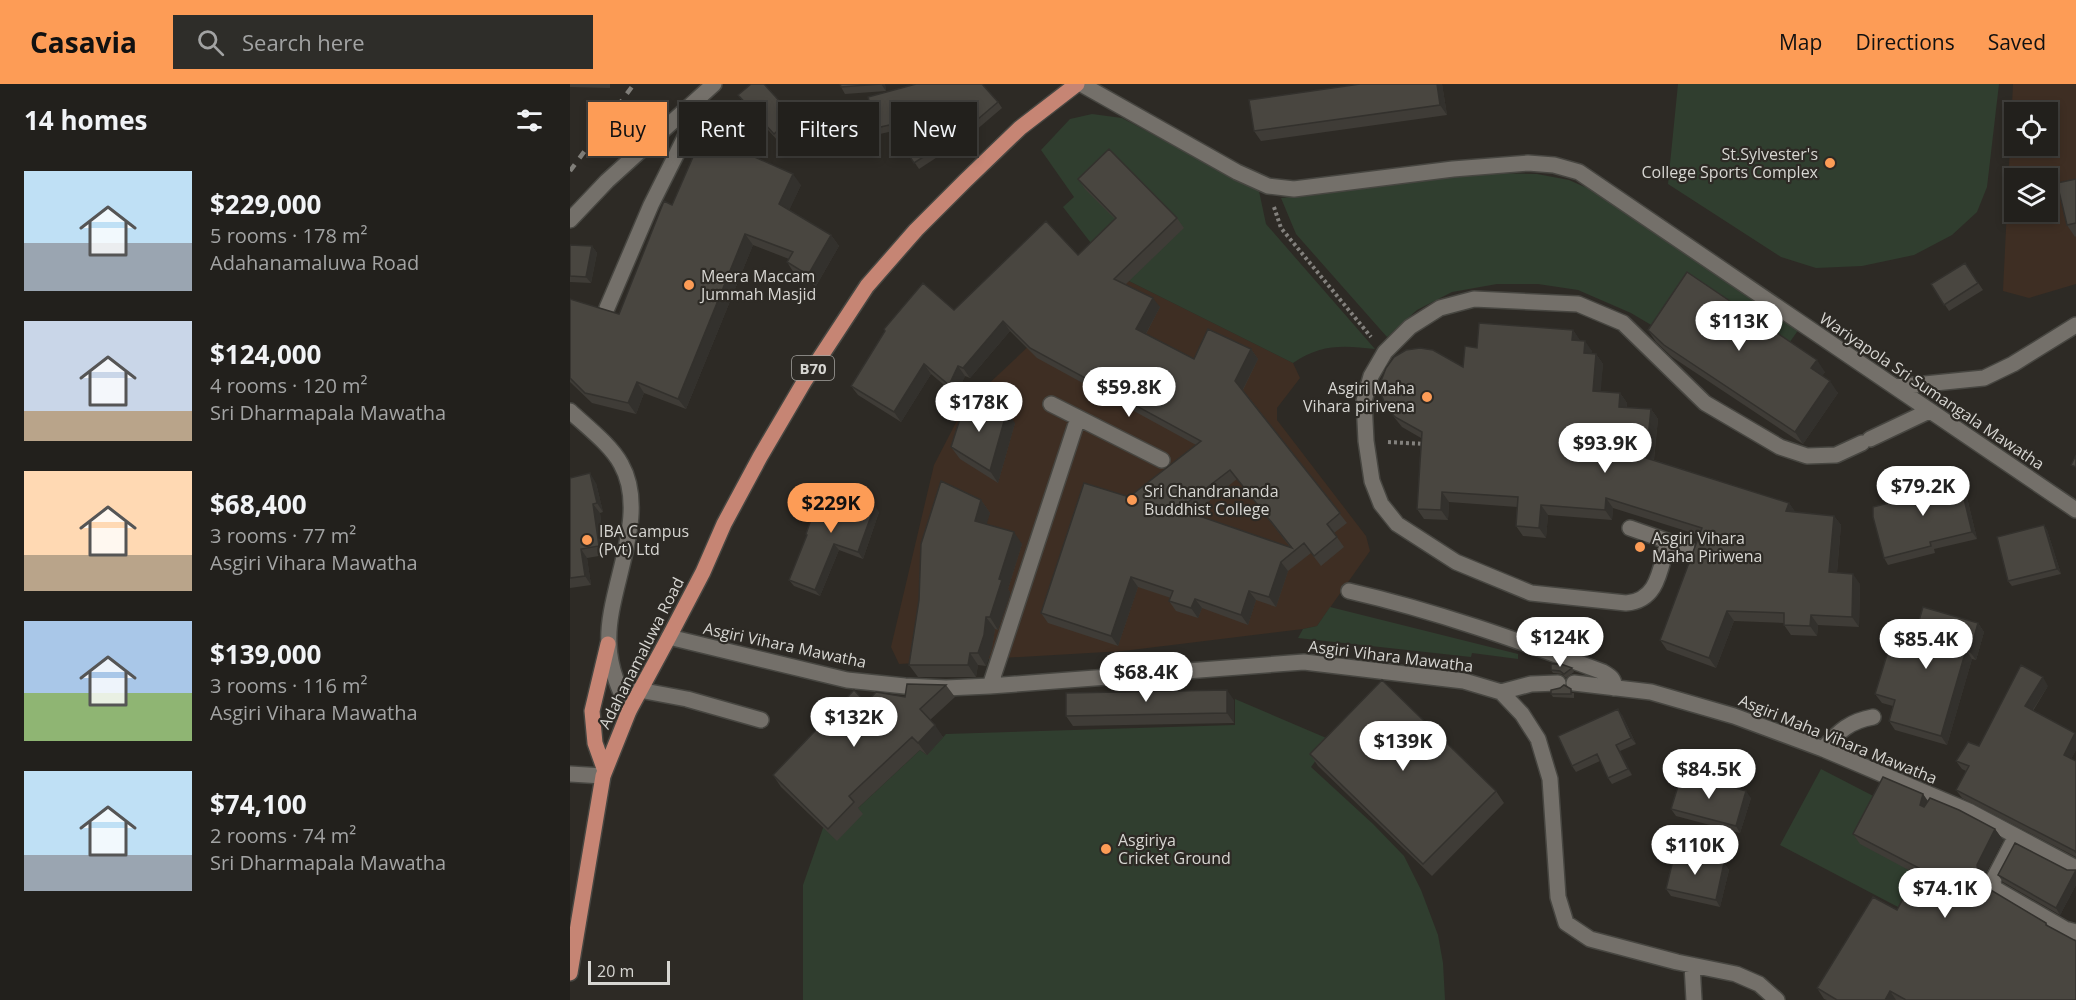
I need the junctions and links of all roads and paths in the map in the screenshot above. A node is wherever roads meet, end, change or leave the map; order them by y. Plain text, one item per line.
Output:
1 (714, 84) edge
2 (1079, 84) edge
3 (698, 99) junction
4 (1268, 186) junction
5 (570, 220) edge
6 (607, 308) edge
7 (2076, 325) edge
8 (1384, 352) junction
9 (1895, 387) junction
10 (1051, 404) dead end
11 (570, 411) edge
12 (1929, 411) junction
13 (1078, 418) junction
14 (1366, 441) junction
15 (1430, 444) edge
16 (1162, 460) dead end
17 (2076, 510) edge
18 (1630, 528) edge
19 (1668, 542) junction
20 (1687, 548) dead end
21 (1349, 591) dead end
22 (669, 638) junction
23 (608, 644) junction
24 (1558, 683) dead end
25 (1574, 683) dead end
26 (990, 686) junction
27 (1614, 688) junction
28 (639, 690) junction
29 (1501, 692) junction
30 (629, 711) junction
31 (1873, 717) dead end
32 (761, 720) dead end
33 (1823, 749) junction
34 (604, 773) junction
35 (570, 774) edge
36 (2016, 836) junction
37 (2076, 868) edge
38 (2076, 932) edge
39 (1692, 965) junction
40 (570, 973) edge
41 (1694, 1000) edge
42 (1777, 1000) edge

1 - 3 street
2 - 4 street, Wariyapola Sri Sumangala Mawatha
2 - 22 main road, Adahanamaluwa Road / B70
3 - 5 street
3 - 6 street
4 - 8 path
4 - 9 street, Wariyapola Sri Sumangala Mawatha
7 - 9 street
8 - 12 street
8 - 14 street
9 - 12 street, Wariyapola Sri Sumangala Mawatha
10 - 13 street
11 - 23 street
12 - 17 street, Wariyapola Sri Sumangala Mawatha
13 - 16 street
13 - 26 street
14 - 15 path
14 - 19 street
18 - 19 street
19 - 20 street
21 - 27 street
22 - 26 street, Asgiri Vihara Mawatha
22 - 28 main road, Adahanamaluwa Road / B70
23 - 30 street
23 - 34 main road
24 - 29 street
25 - 27 street, Asgiri Maha Vihara Mawatha
26 - 29 street, Asgiri Vihara Mawatha
27 - 33 street, Asgiri Maha Vihara Mawatha
28 - 30 main road, Adahanamaluwa Road / B70
28 - 32 street
29 - 39 street
30 - 34 main road, Adahanamaluwa Road / B70
31 - 33 street
33 - 36 street, Asgiri Maha Vihara Mawatha
34 - 35 street
34 - 40 main road, Adahanamaluwa Road / B70
36 - 37 street, Asgiri Maha Vihara Mawatha
36 - 38 street
39 - 41 street
39 - 42 street

